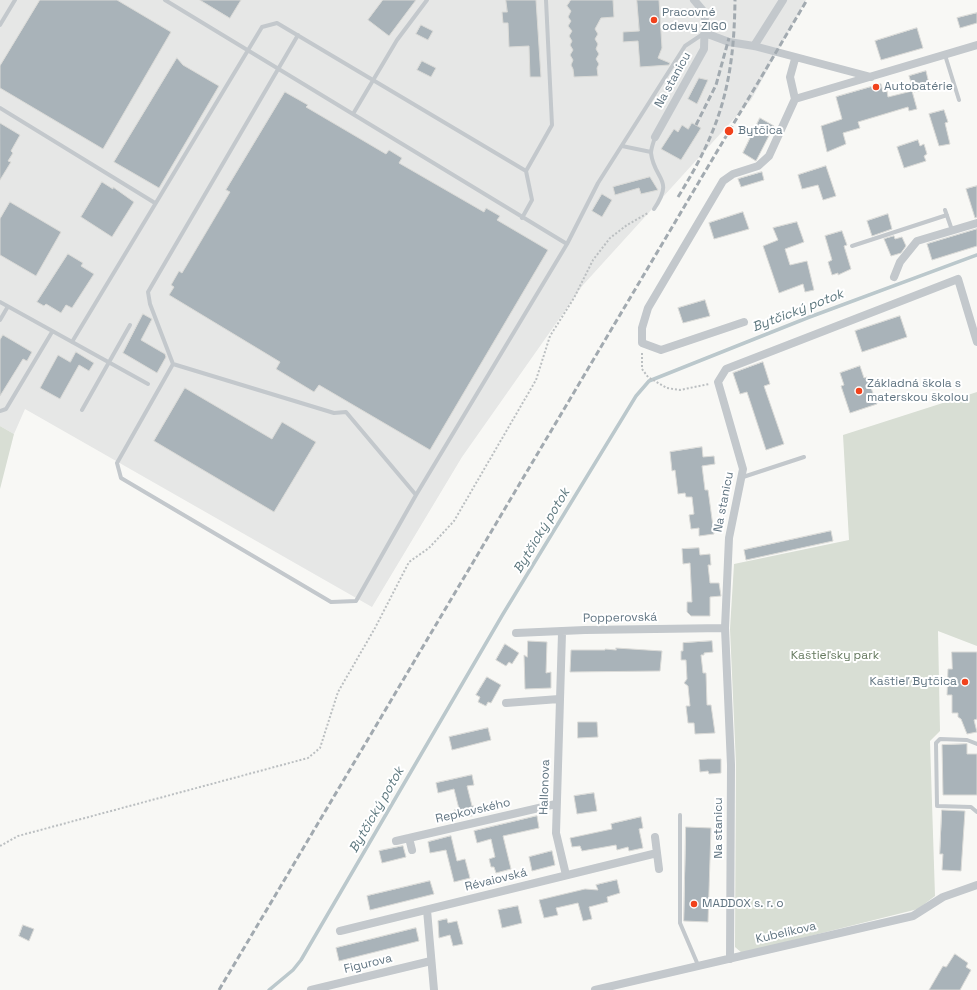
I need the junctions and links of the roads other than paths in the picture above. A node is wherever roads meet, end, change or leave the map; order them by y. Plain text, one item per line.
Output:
1 (15, 0) edge
2 (165, 0) edge
3 (427, 0) edge
4 (546, 0) edge
5 (694, 0) edge
6 (783, 0) edge
7 (0, 24) edge
8 (705, 33) junction
9 (298, 35) junction
10 (977, 45) edge
11 (754, 46) junction
12 (247, 49) junction
13 (945, 55) junction
14 (795, 58) junction
15 (279, 69) junction
16 (872, 77) junction
17 (374, 80) junction
18 (795, 99) junction
19 (959, 100) dead end
20 (0, 108) edge
21 (353, 114) junction
22 (655, 137) joint
23 (622, 146) junction
24 (651, 152) junction
25 (526, 171) junction
26 (155, 203) junction
27 (654, 209) dead end
28 (945, 210) dead end
29 (947, 215) junction
30 (522, 218) junction
31 (977, 223) edge
32 (952, 231) junction
33 (567, 244) junction
34 (852, 246) dead end
35 (894, 277) dead end
36 (0, 302) edge
37 (7, 308) junction
38 (0, 320) edge
39 (744, 322) dead end
40 (130, 325) dead end
41 (52, 332) junction
42 (72, 342) junction
43 (977, 342) edge
44 (109, 362) junction
45 (173, 364) junction
46 (148, 384) dead end
47 (82, 410) dead end
48 (0, 411) edge
49 (804, 457) dead end
50 (740, 478) junction
51 (416, 495) junction
52 (726, 628) junction
53 (562, 632) junction
54 (516, 634) dead end
55 (559, 699) junction
56 (506, 703) dead end
57 (977, 744) edge
58 (556, 804) junction
59 (977, 812) edge
60 (680, 815) dead end
61 (655, 836) dead end
62 (409, 838) junction
63 (396, 841) dead end
64 (412, 850) dead end
65 (657, 853) junction
66 (659, 869) dead end
67 (566, 875) junction
68 (977, 885) edge
69 (427, 910) junction
70 (340, 931) dead end
71 (730, 959) junction
72 (431, 961) junction
73 (698, 965) junction
74 (311, 990) edge
75 (434, 990) edge
76 (595, 990) edge

1 - 7 lane
2 - 12 lane
3 - 17 lane
4 - 25 lane
5 - 8 street, Na stanicu
6 - 11 street
8 - 11 street
8 - 22 street, Na stanicu
8 - 23 lane
9 - 12 lane
9 - 15 lane
9 - 17 lane
10 - 13 street
11 - 14 street
12 - 15 lane
12 - 26 lane
13 - 16 street
13 - 19 lane
14 - 16 street
14 - 18 street
15 - 21 lane
15 - 45 lane
16 - 18 street
17 - 21 lane
17 - 25 lane
18 - 39 street
20 - 26 lane
21 - 30 lane
22 - 24 lane
23 - 24 lane
23 - 33 lane
24 - 27 lane
25 - 30 lane
26 - 42 lane
28 - 29 lane
29 - 32 lane
29 - 34 lane
30 - 33 lane
31 - 32 street
32 - 35 street
33 - 51 lane
36 - 37 lane
37 - 38 lane
37 - 41 lane
40 - 44 lane
41 - 42 lane
41 - 48 lane
42 - 44 lane
43 - 50 street, Na stanicu
44 - 46 lane
44 - 47 lane
45 - 51 lane
45 - 51 lane
49 - 50 lane
50 - 52 street, Na stanicu
52 - 53 street, Popperovská
52 - 71 street, Na stanicu
53 - 54 street, Popperovská
53 - 55 street, Hallonova
55 - 56 street
55 - 58 street, Hallonova
57 - 59 lane
58 - 62 street, Repkovského
58 - 67 street, Hallonova
60 - 73 lane
61 - 65 street
62 - 63 street, Repkovského
62 - 64 street
65 - 66 street
65 - 67 street, Révaiovská
67 - 69 street, Révaiovská
68 - 71 street, Kubelíkova
69 - 70 street, Révaiovská
69 - 72 street
71 - 73 street, Kubelíkova
72 - 74 street, Figurova
72 - 75 street
73 - 76 street, Kubelíkova

